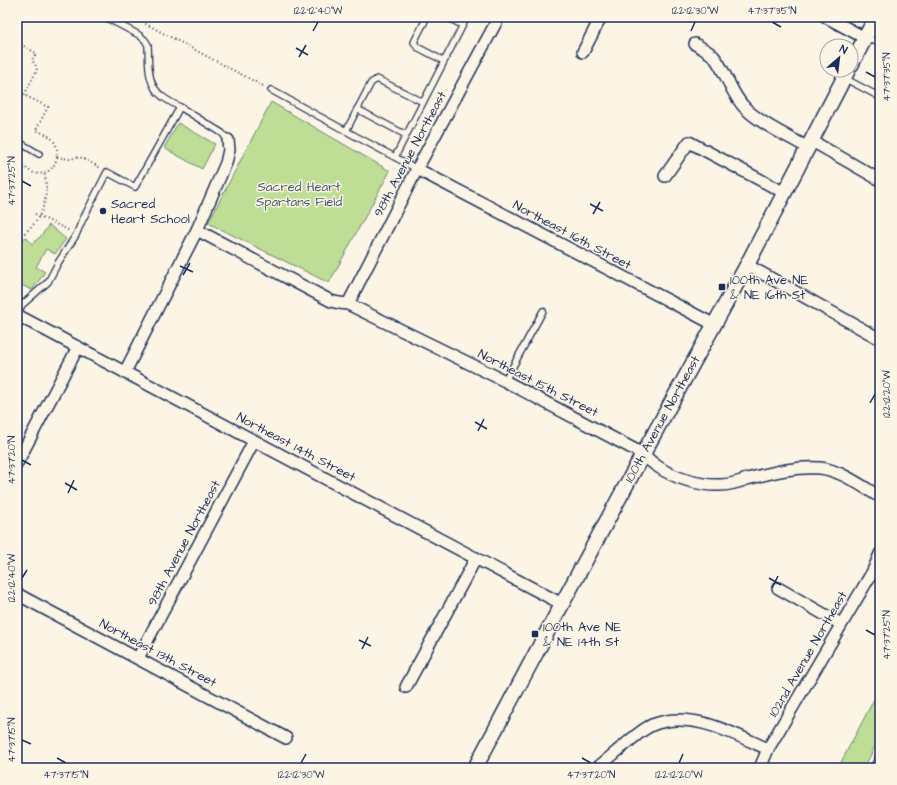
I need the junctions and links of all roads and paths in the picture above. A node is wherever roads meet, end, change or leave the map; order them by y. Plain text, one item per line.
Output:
1 (105, 17) edge
2 (141, 17) edge
3 (427, 17) edge
4 (446, 17) edge
5 (467, 17) edge
6 (499, 17) edge
7 (601, 17) edge
8 (826, 17) edge
9 (876, 17) edge
10 (462, 25) junction
11 (865, 38) junction
12 (17, 42) edge
13 (880, 43) edge
14 (695, 44) dead end
15 (859, 50) edge
16 (583, 52) dead end
17 (444, 61) junction
18 (844, 78) edge
19 (852, 78) edge
20 (271, 90) joint
21 (880, 96) edge
22 (423, 102) junction
23 (180, 107) junction
24 (357, 109) junction
25 (346, 131) junction
26 (406, 135) junction
27 (228, 140) joint
28 (17, 141) edge
29 (810, 144) junction
30 (39, 154) dead end
31 (57, 157) junction
32 (395, 157) junction
33 (17, 161) edge
34 (102, 168) dead end
35 (417, 169) junction
36 (44, 172) junction
37 (665, 176) dead end
38 (880, 180) edge
39 (785, 193) junction
40 (36, 214) dead end
41 (40, 216) junction
42 (197, 230) junction
43 (71, 232) dead end
44 (17, 245) edge
45 (747, 265) junction
46 (348, 304) junction
47 (542, 311) dead end
48 (17, 315) edge
49 (715, 325) junction
50 (880, 339) edge
51 (78, 347) junction
52 (125, 372) junction
53 (505, 381) junction
54 (254, 441) junction
55 (643, 454) junction
56 (17, 463) edge
57 (878, 496) edge
58 (880, 554) edge
59 (476, 558) junction
60 (778, 588) dead end
61 (17, 594) edge
62 (562, 604) junction
63 (841, 624) junction
64 (138, 658) junction
65 (406, 687) dead end
66 (286, 738) dead end
67 (768, 750) junction
68 (880, 754) edge
69 (477, 767) edge
70 (597, 768) edge
71 (760, 768) edge
72 (873, 768) edge

1 - 23 lane
2 - 20 path
3 - 17 lane
4 - 10 lane
5 - 10 lane
6 - 35 street, 98th Avenue Northeast
7 - 16 street
8 - 11 street
9 - 11 street
10 - 17 lane
11 - 13 lane
11 - 15 street
12 - 31 path
14 - 29 street
17 - 22 lane
18 - 29 street, 100th Avenue Northeast
19 - 21 lane
20 - 25 lane
22 - 24 lane
22 - 26 lane
23 - 27 lane
23 - 48 lane
24 - 25 lane
24 - 26 lane
25 - 32 lane
26 - 32 lane
27 - 42 street
28 - 30 lane
29 - 38 street
29 - 39 street, 100th Avenue Northeast
31 - 34 path
31 - 36 path
32 - 35 lane
33 - 36 path
35 - 46 street, 98th Avenue Northeast
35 - 49 street, Northeast 16th Street
36 - 41 path
37 - 39 street
39 - 45 street, 100th Avenue Northeast
40 - 41 path
41 - 43 path
41 - 44 path
42 - 46 street, Northeast 15th Street
42 - 52 street
45 - 49 street, 100th Avenue Northeast
45 - 50 street
46 - 53 street, Northeast 15th Street
47 - 53 lane
48 - 51 street, Northeast 14th Street
49 - 55 street, 100th Avenue Northeast
51 - 52 street, Northeast 14th Street
51 - 56 street
52 - 54 street, Northeast 14th Street
53 - 55 street, Northeast 15th Street
54 - 59 street, Northeast 14th Street
54 - 64 street, 98th Avenue Northeast
55 - 57 street, Northeast 15th Street
55 - 62 street, 100th Avenue Northeast
58 - 63 street, 102nd Avenue Northeast
59 - 62 street, Northeast 14th Street
59 - 65 street
60 - 63 street
61 - 64 street, Northeast 13th Street
62 - 69 street, 100th Avenue Northeast
63 - 67 street, 102nd Avenue Northeast
64 - 66 street, Northeast 13th Street
67 - 70 street
67 - 71 street, 102nd Avenue Northeast
68 - 72 lane

